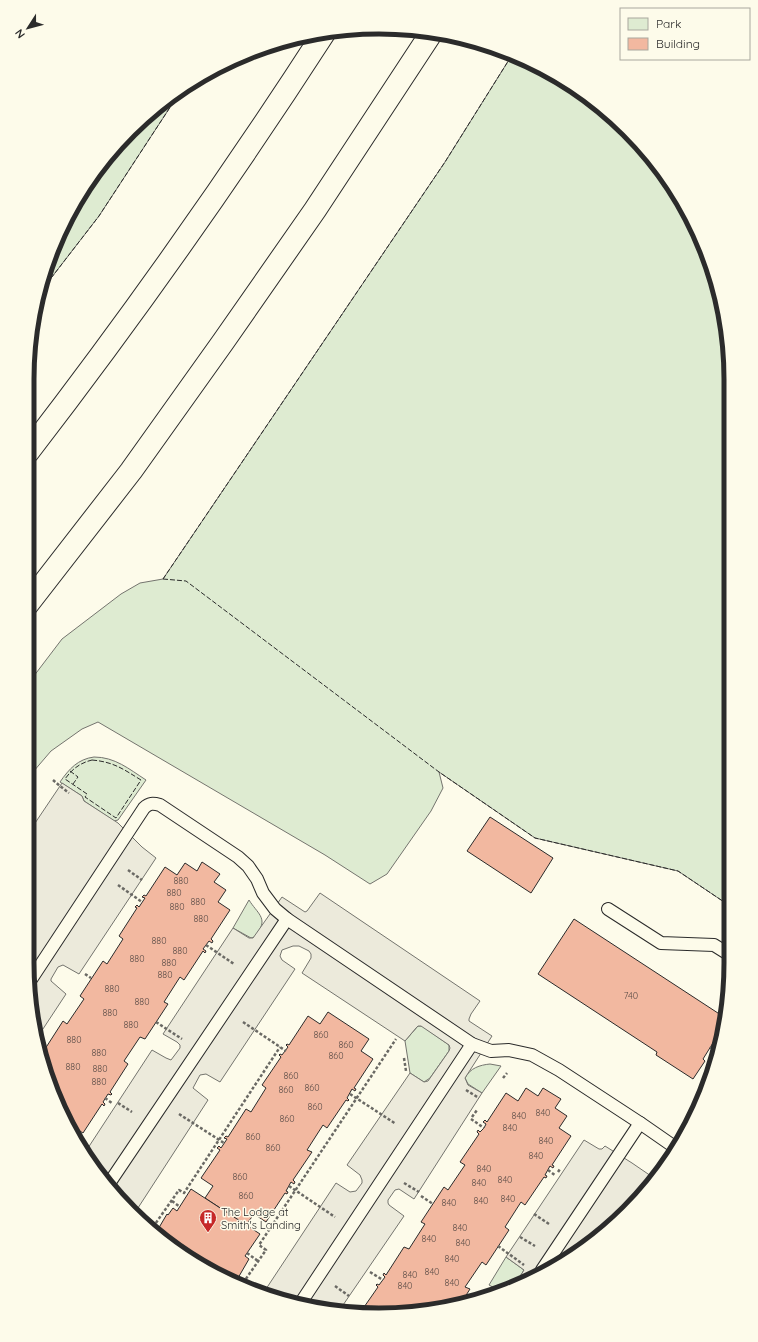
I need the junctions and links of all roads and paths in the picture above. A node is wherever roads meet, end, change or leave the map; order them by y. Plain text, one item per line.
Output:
1 (428, 38) edge
2 (320, 40) edge
3 (34, 444) edge
4 (34, 596) edge
5 (53, 780) dead end
6 (70, 793) dead end
7 (132, 895) dead end
8 (142, 902) dead end
9 (608, 909) dead end
10 (287, 918) junction
11 (206, 945) dead end
12 (724, 951) edge
13 (217, 952) dead end
14 (34, 974) edge
15 (85, 974) dead end
16 (91, 978) dead end
17 (156, 1022) dead end
18 (167, 1028) dead end
19 (255, 1030) dead end
20 (396, 1040) dead end
21 (472, 1044) junction
22 (280, 1047) junction
23 (286, 1051) dead end
24 (404, 1058) dead end
25 (406, 1071) dead end
26 (507, 1073) dead end
27 (503, 1078) dead end
28 (350, 1094) dead end
29 (106, 1098) dead end
30 (357, 1098) junction
31 (112, 1103) dead end
32 (477, 1110) dead end
33 (382, 1114) dead end
34 (193, 1123) dead end
35 (640, 1123) junction
36 (484, 1128) dead end
37 (219, 1140) junction
38 (224, 1144) dead end
39 (672, 1145) edge
40 (548, 1170) dead end
41 (556, 1176) dead end
42 (111, 1180) edge
43 (289, 1186) dead end
44 (296, 1190) junction
45 (421, 1196) dead end
46 (172, 1201) junction
47 (433, 1204) dead end
48 (180, 1206) dead end
49 (320, 1206) dead end
50 (155, 1225) edge
51 (498, 1246) dead end
52 (248, 1253) dead end
53 (508, 1254) dead end
54 (258, 1261) junction
55 (545, 1266) edge
56 (370, 1272) dead end
57 (382, 1280) dead end
58 (245, 1281) edge
59 (303, 1299) edge

1 - 4 highway
2 - 3 highway
5 - 6 path
7 - 8 path
9 - 12 lane
10 - 14 lane
10 - 21 lane
10 - 42 lane
11 - 13 path
15 - 16 path
17 - 18 path
19 - 22 path
20 - 30 path
21 - 35 lane
21 - 59 lane
22 - 23 path
22 - 37 path
24 - 25 path
26 - 27 path
28 - 30 path
29 - 31 path
30 - 33 path
30 - 44 path
32 - 36 path
34 - 37 path
35 - 39 lane
35 - 55 lane
37 - 38 path
37 - 46 path
40 - 41 path
43 - 44 path
44 - 49 path
44 - 54 path
45 - 47 path
46 - 48 path
46 - 50 path
51 - 53 path
52 - 54 path
54 - 58 path
56 - 57 path

